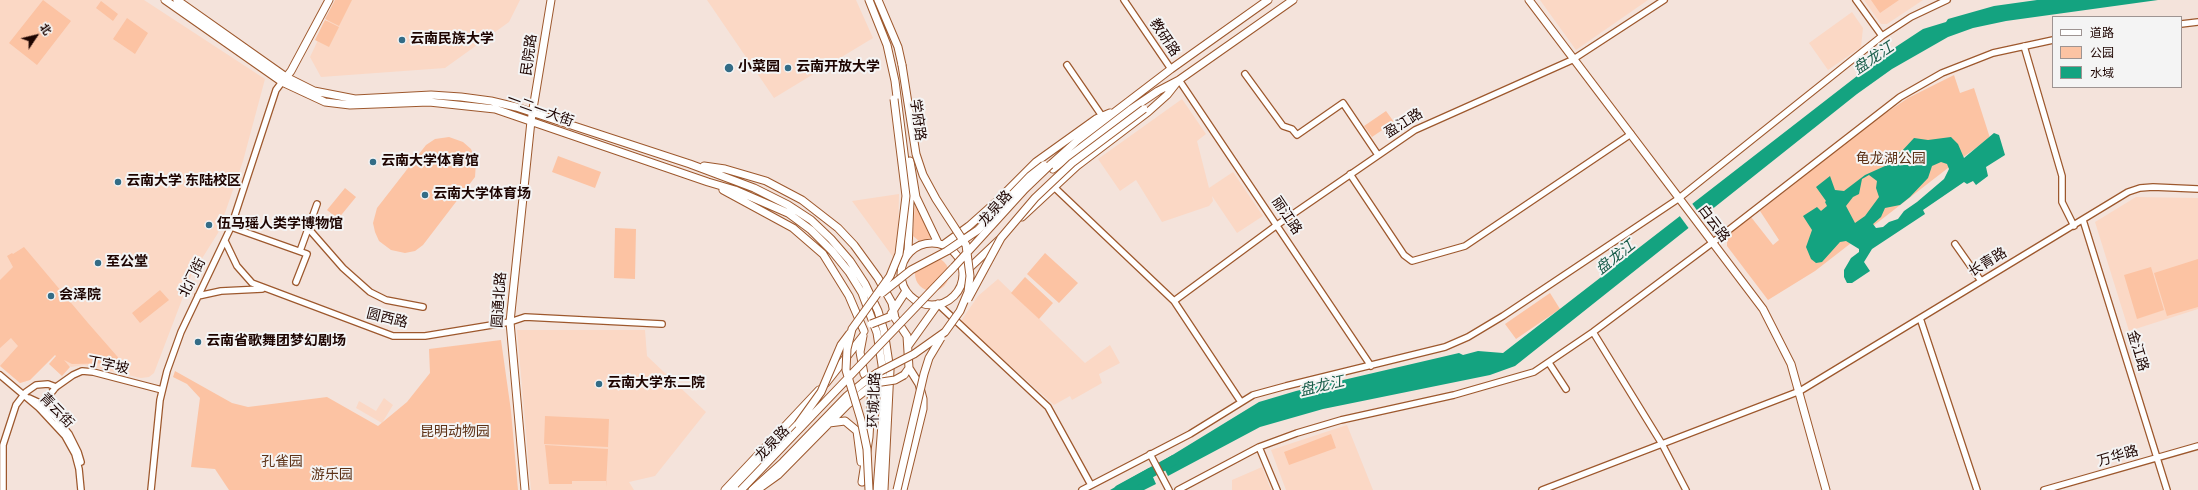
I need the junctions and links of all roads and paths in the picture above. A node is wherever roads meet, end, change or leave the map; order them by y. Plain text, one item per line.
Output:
1 (165, 0) edge
2 (177, 0) edge
3 (329, 0) edge
4 (551, 0) edge
5 (869, 0) edge
6 (873, 0) edge
7 (878, 0) edge
8 (1124, 0) edge
9 (1268, 0) edge
10 (1293, 0) edge
11 (1528, 0) edge
12 (1664, 0) edge
13 (1856, 0) edge
14 (1947, 0) edge
15 (2198, 22) edge
16 (2182, 24) edge
17 (1882, 36) junction
18 (2052, 40) edge
19 (887, 45) junction
20 (2024, 46) junction
21 (1572, 60) junction
22 (1067, 65) dead end
23 (1171, 69) junction
24 (1245, 74) dead end
25 (284, 80) junction
26 (1179, 80) junction
27 (1120, 109) junction
28 (533, 113) junction
29 (1102, 116) junction
30 (531, 121) junction
31 (1631, 134) junction
32 (1378, 155) junction
33 (690, 164) junction
34 (1051, 165) junction
35 (1350, 174) junction
36 (708, 182) junction
37 (1054, 187) junction
38 (2198, 189) edge
39 (1678, 199) junction
40 (317, 204) dead end
41 (2083, 220) junction
42 (1277, 225) junction
43 (2074, 226) junction
44 (231, 227) junction
45 (308, 228) junction
46 (225, 241) junction
47 (940, 244) junction
48 (1712, 244) junction
49 (1955, 244) dead end
50 (300, 251) junction
51 (905, 259) junction
52 (963, 274) junction
53 (1981, 281) junction
54 (296, 282) dead end
55 (264, 289) junction
56 (906, 291) junction
57 (198, 296) junction
58 (877, 297) junction
59 (890, 300) junction
60 (901, 300) junction
61 (1174, 301) junction
62 (938, 304) junction
63 (423, 307) dead end
64 (878, 311) joint
65 (960, 311) junction
66 (893, 316) junction
67 (1920, 318) junction
68 (871, 321) junction
69 (510, 322) junction
70 (662, 324) dead end
71 (852, 329) junction
72 (945, 332) junction
73 (1593, 332) junction
74 (864, 333) junction
75 (908, 346) junction
76 (1549, 363) junction
77 (1372, 366) junction
78 (909, 368) junction
79 (0, 375) edge
80 (873, 383) junction
81 (56, 387) junction
82 (1566, 389) dead end
83 (162, 390) junction
84 (1800, 390) junction
85 (23, 395) junction
86 (1241, 402) junction
87 (40, 406) junction
88 (829, 423) junction
89 (1662, 444) junction
90 (2198, 446) edge
91 (1259, 447) junction
92 (1150, 454) junction
93 (2158, 458) junction
94 (862, 482) junction
95 (757, 485) edge
96 (1091, 485) junction
97 (3, 490) edge
98 (83, 490) edge
99 (151, 490) edge
100 (525, 490) edge
101 (725, 490) edge
102 (733, 490) edge
103 (741, 490) edge
104 (748, 490) edge
105 (752, 490) edge
106 (862, 490) edge
107 (869, 490) edge
108 (877, 490) edge
109 (884, 490) edge
110 (896, 490) edge
111 (903, 490) edge
112 (1082, 490) edge
113 (1169, 490) edge
114 (1178, 490) edge
115 (1277, 490) edge
116 (1542, 490) edge
117 (1686, 490) edge
118 (1826, 490) edge
119 (1977, 490) edge
120 (2044, 490) edge
121 (2167, 490) edge

1 - 25 main road, 一二一大街
2 - 25 main road, 一二一大街
3 - 25 main road
4 - 28 main road, 民院路
5 - 19 main road, 学府路
6 - 47 main road, 学府路
7 - 65 main road, bridge
8 - 23 street, 教研路
9 - 23 main road
10 - 26 main road, 龙泉路
11 - 21 main road, 白云路
12 - 21 street, 盈江路
13 - 17 street
14 - 17 street
15 - 16 street
17 - 39 street
18 - 20 street
19 - 51 main road, 学府路
19 - 58 main road, 学府路, bridge
20 - 43 street
20 - 48 street
21 - 31 main road, 白云路
21 - 32 street, 盈江路
22 - 29 street
23 - 27 main road
24 - 32 street
25 - 28 main road, 一二一大街
25 - 30 main road, 一二一大街
25 - 44 street, 北门街
26 - 34 main road, 龙泉路
26 - 37 main road
26 - 42 street, 丽江路
26 - 65 main road, bridge
27 - 29 main road
27 - 34 main road
28 - 30 main road, 圆通北路
28 - 33 main road, 一二一大街
29 - 47 main road
30 - 36 main road, 一二一大街
30 - 69 main road, 圆通北路
31 - 35 street
31 - 39 main road, 白云路
32 - 35 street, 盈江路
33 - 59 main road
33 - 64 main road, 一二一大街
34 - 58 main road, bridge
34 - 95 main road, 龙泉路, bridge
34 - 103 main road, 龙泉路, bridge
35 - 42 street, 盈江路
36 - 68 main road, 一二一大街
36 - 74 main road
37 - 52 main road
37 - 61 street
38 - 41 street, 长青路
39 - 48 main road, 白云路
39 - 77 street
40 - 45 street
41 - 43 street, 长青路
41 - 93 street, 金江路
42 - 61 street, 盈江路
42 - 77 street, 丽江路
43 - 53 street, 长青路
44 - 46 street, 北门街
44 - 50 street
45 - 50 street
45 - 63 street
46 - 55 street, 圆西路
46 - 57 street, 北门街
47 - 51 main road
47 - 52 main road
48 - 73 street
48 - 84 main road, 白云路
49 - 53 street
50 - 54 street
51 - 56 main road
52 - 62 main road
53 - 67 street, 长青路
55 - 57 street, 圆西路
55 - 69 street, 圆西路
56 - 60 main road
56 - 62 main road
57 - 83 street, 北门街
58 - 71 main road, bridge
59 - 60 main road
59 - 66 main road
60 - 66 main road
61 - 86 street
62 - 75 main road
62 - 96 street
64 - 109 main road, 环城北路
65 - 72 main road, bridge
66 - 68 main road, bridge
66 - 75 main road
67 - 84 street, 长青路
67 - 119 street
68 - 74 main road
68 - 108 main road, 环城北路
69 - 70 street, 圆西路
69 - 100 main road, 圆通北路
71 - 102 main road, bridge
71 - 107 main road, bridge
72 - 95 main road, bridge
72 - 110 main road, bridge
73 - 76 street
73 - 89 street
74 - 80 main road
74 - 101 main road
75 - 78 main road
76 - 82 street
76 - 91 street
77 - 86 street
78 - 80 main road, bridge
78 - 111 main road
79 - 85 street, 青云街
80 - 88 main road
80 - 94 main road
81 - 83 street, 丁字坡
81 - 85 street
81 - 87 street, 丁字坡
83 - 99 street, 北门街
84 - 89 street, 长青路
84 - 118 main road, 白云路
85 - 87 street, 青云街
85 - 97 street
86 - 92 street
87 - 98 street, 青云街
88 - 94 main road
88 - 95 main road
89 - 116 street, 长青路
89 - 117 street
90 - 93 street, 万华路
91 - 114 street
91 - 115 street
92 - 96 street
92 - 113 street
93 - 120 street, 万华路
93 - 121 street, 金江路
94 - 106 main road
95 - 104 main road
95 - 105 main road
96 - 112 street

